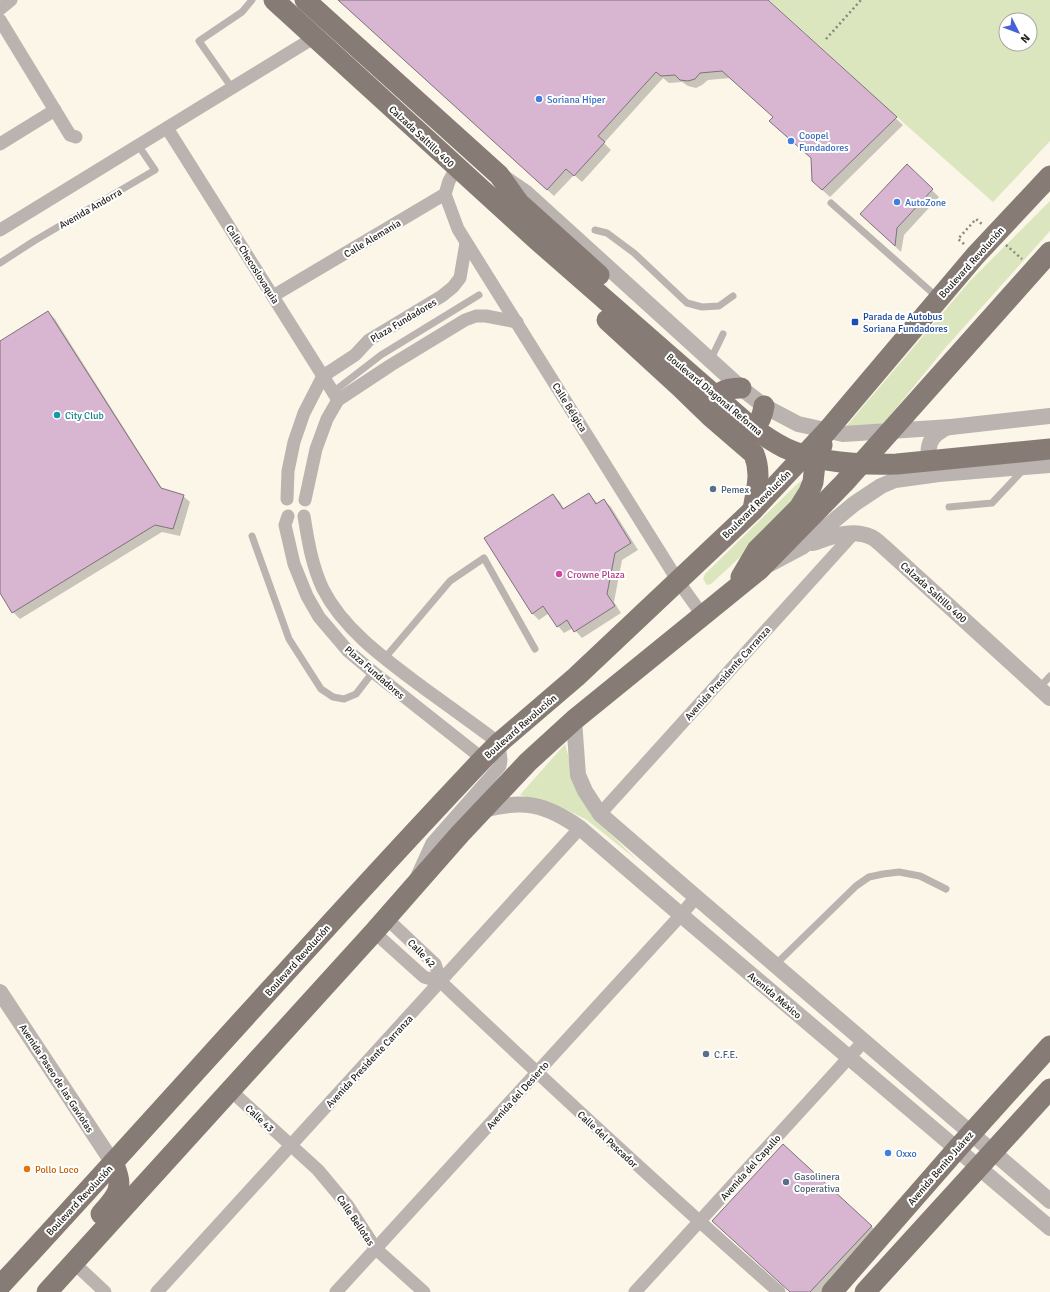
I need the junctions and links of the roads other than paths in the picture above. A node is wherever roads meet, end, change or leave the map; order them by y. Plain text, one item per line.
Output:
1 (11, 0) edge
2 (252, 0) edge
3 (274, 0) edge
4 (305, 0) edge
5 (0, 9) edge
6 (0, 20) edge
7 (315, 37) junction
8 (232, 88) junction
9 (55, 110) junction
10 (167, 128) junction
11 (76, 137) dead end
12 (0, 144) edge
13 (138, 145) junction
14 (457, 167) junction
15 (499, 175) junction
16 (1050, 176) edge
17 (445, 194) junction
18 (831, 203) dead end
19 (521, 225) junction
20 (0, 230) edge
21 (595, 230) dead end
22 (466, 243) junction
23 (1050, 252) edge
24 (0, 262) edge
25 (576, 265) junction
26 (479, 295) dead end
27 (273, 296) junction
28 (733, 296) dead end
29 (939, 298) junction
30 (517, 322) junction
31 (723, 334) dead end
32 (710, 361) junction
33 (323, 376) junction
34 (741, 388) junction
35 (336, 396) junction
36 (764, 406) junction
37 (710, 416) junction
38 (1050, 416) edge
39 (951, 427) junction
40 (827, 431) junction
41 (891, 431) junction
42 (732, 435) junction
43 (1050, 436) edge
44 (1050, 449) edge
45 (1050, 465) edge
46 (1026, 467) junction
47 (939, 474) junction
48 (287, 499) junction
49 (305, 500) junction
50 (949, 507) dead end
51 (753, 510) junction
52 (288, 516) junction
53 (304, 516) junction
54 (854, 533) junction
55 (252, 536) dead end
56 (802, 547) junction
57 (760, 569) junction
58 (678, 581) junction
59 (732, 591) junction
60 (703, 616) junction
61 (535, 649) dead end
62 (384, 659) junction
63 (373, 672) junction
64 (1046, 687) edge
65 (574, 720) junction
66 (499, 743) junction
67 (483, 759) junction
68 (483, 810) junction
69 (600, 814) junction
70 (580, 828) junction
71 (412, 889) junction
72 (946, 889) dead end
73 (696, 897) junction
74 (681, 915) junction
75 (380, 925) junction
76 (775, 965) junction
77 (441, 982) junction
78 (0, 992) edge
79 (864, 1041) junction
80 (1050, 1046) edge
81 (849, 1057) junction
82 (537, 1073) junction
83 (1050, 1089) edge
84 (230, 1090) junction
85 (971, 1133) junction
86 (290, 1146) junction
87 (956, 1149) junction
88 (993, 1152) junction
89 (113, 1163) junction
90 (978, 1168) junction
91 (1050, 1201) edge
92 (699, 1222) junction
93 (1050, 1228) edge
94 (376, 1249) junction
95 (74, 1263) junction
96 (0, 1286) edge
97 (47, 1292) edge
98 (105, 1292) edge
99 (157, 1292) edge
100 (336, 1292) edge
101 (424, 1292) edge
102 (635, 1292) edge
103 (779, 1292) edge
104 (832, 1292) edge
105 (865, 1292) edge

1 - 5 street
2 - 8 lane
3 - 7 main road, Calzada Saltillo 400
4 - 15 main road
6 - 9 street
7 - 8 street
7 - 14 main road, Calzada Saltillo 400
8 - 10 street
9 - 11 street
9 - 12 street
10 - 13 street
10 - 27 street, Calle Checoslovaquia
13 - 20 street
13 - 24 lane, Avenida Andorra
14 - 17 street
14 - 19 main road, Calzada Saltillo 400
15 - 25 main road
15 - 32 street
16 - 29 main road, Boulevard Revolución
17 - 22 street, Calle Bélgica
17 - 27 street, Calle Alemania
18 - 29 lane
19 - 25 main road, Calzada Saltillo 400
19 - 37 main road
21 - 28 lane
22 - 30 street, Calle Bélgica
22 - 33 street, Plaza Fundadores
23 - 41 main road
25 - 43 main road, Boulevard Diagonal Reforma
25 - 44 main road, Boulevard Diagonal Reforma
26 - 35 lane
27 - 33 street, Calle Checoslovaquia
29 - 40 main road, Boulevard Revolución
30 - 35 street
30 - 58 street, Calle Bélgica
31 - 32 lane
32 - 34 street
33 - 35 street, Calle Checoslovaquia
33 - 48 street, Plaza Fundadores
34 - 36 street
34 - 37 main road
35 - 49 street
36 - 40 street
36 - 42 main road
37 - 42 main road
38 - 39 street
39 - 41 street
39 - 47 street
40 - 41 street
40 - 51 main road, Boulevard Revolución
40 - 59 main road
41 - 57 main road
42 - 51 main road
45 - 46 street
46 - 47 street
46 - 50 lane
47 - 56 street
48 - 49 street
48 - 52 street
49 - 53 street
51 - 58 main road, Boulevard Revolución
52 - 53 street
52 - 63 street, Plaza Fundadores
53 - 62 street, Plaza Fundadores
54 - 56 street, Calzada Saltillo 400
54 - 64 street, Calzada Saltillo 400
54 - 69 street, Avenida Presidente Carranza
55 - 63 lane
56 - 57 street
57 - 59 main road
58 - 60 street, Calle Bélgica
58 - 66 main road, Boulevard Revolución
59 - 60 main road
60 - 65 main road
61 - 62 lane
62 - 63 street
62 - 66 street, Plaza Fundadores
63 - 67 street, Plaza Fundadores
65 - 68 main road
65 - 69 street
66 - 67 main road, Boulevard Revolución
66 - 71 street
67 - 89 main road, Boulevard Revolución
68 - 70 street, Avenida México
68 - 71 main road
69 - 73 street
70 - 74 street, Avenida México
70 - 77 street, Avenida Presidente Carranza
71 - 75 main road
72 - 76 lane
73 - 74 street, Avenida del Desierto
73 - 76 street
74 - 81 street, Avenida México
74 - 82 street, Avenida del Desierto
75 - 77 street, Calle 42
75 - 77 street, Calle 42
75 - 84 main road
76 - 79 street
77 - 82 street, Calle del Pescador
77 - 86 street, Avenida Presidente Carranza
78 - 89 street, Avenida Paseo de las Gaviotas
79 - 81 street, Avenida del Capullo
79 - 85 street
80 - 85 main road, Avenida Benito Juárez
81 - 87 street, Avenida México
81 - 92 street, Avenida del Capullo
82 - 92 street, Calle del Pescador
82 - 94 street, Avenida del Desierto
83 - 88 main road
84 - 86 street, Calle 43
84 - 95 main road
85 - 87 main road, Avenida Benito Juárez
85 - 88 street
86 - 94 street, Calle Bellotas
86 - 99 street, Avenida Presidente Carranza
87 - 90 street, Avenida México
87 - 104 main road, Avenida Benito Juárez
88 - 90 main road
88 - 91 street
89 - 95 main road
89 - 96 main road, Boulevard Revolución
90 - 93 street, Avenida México
90 - 105 main road
92 - 102 street, Avenida del Capullo
92 - 103 street, Calle del Pescador
94 - 100 street, Avenida del Desierto
94 - 101 street, Calle Bellotas
95 - 97 main road
95 - 98 street

